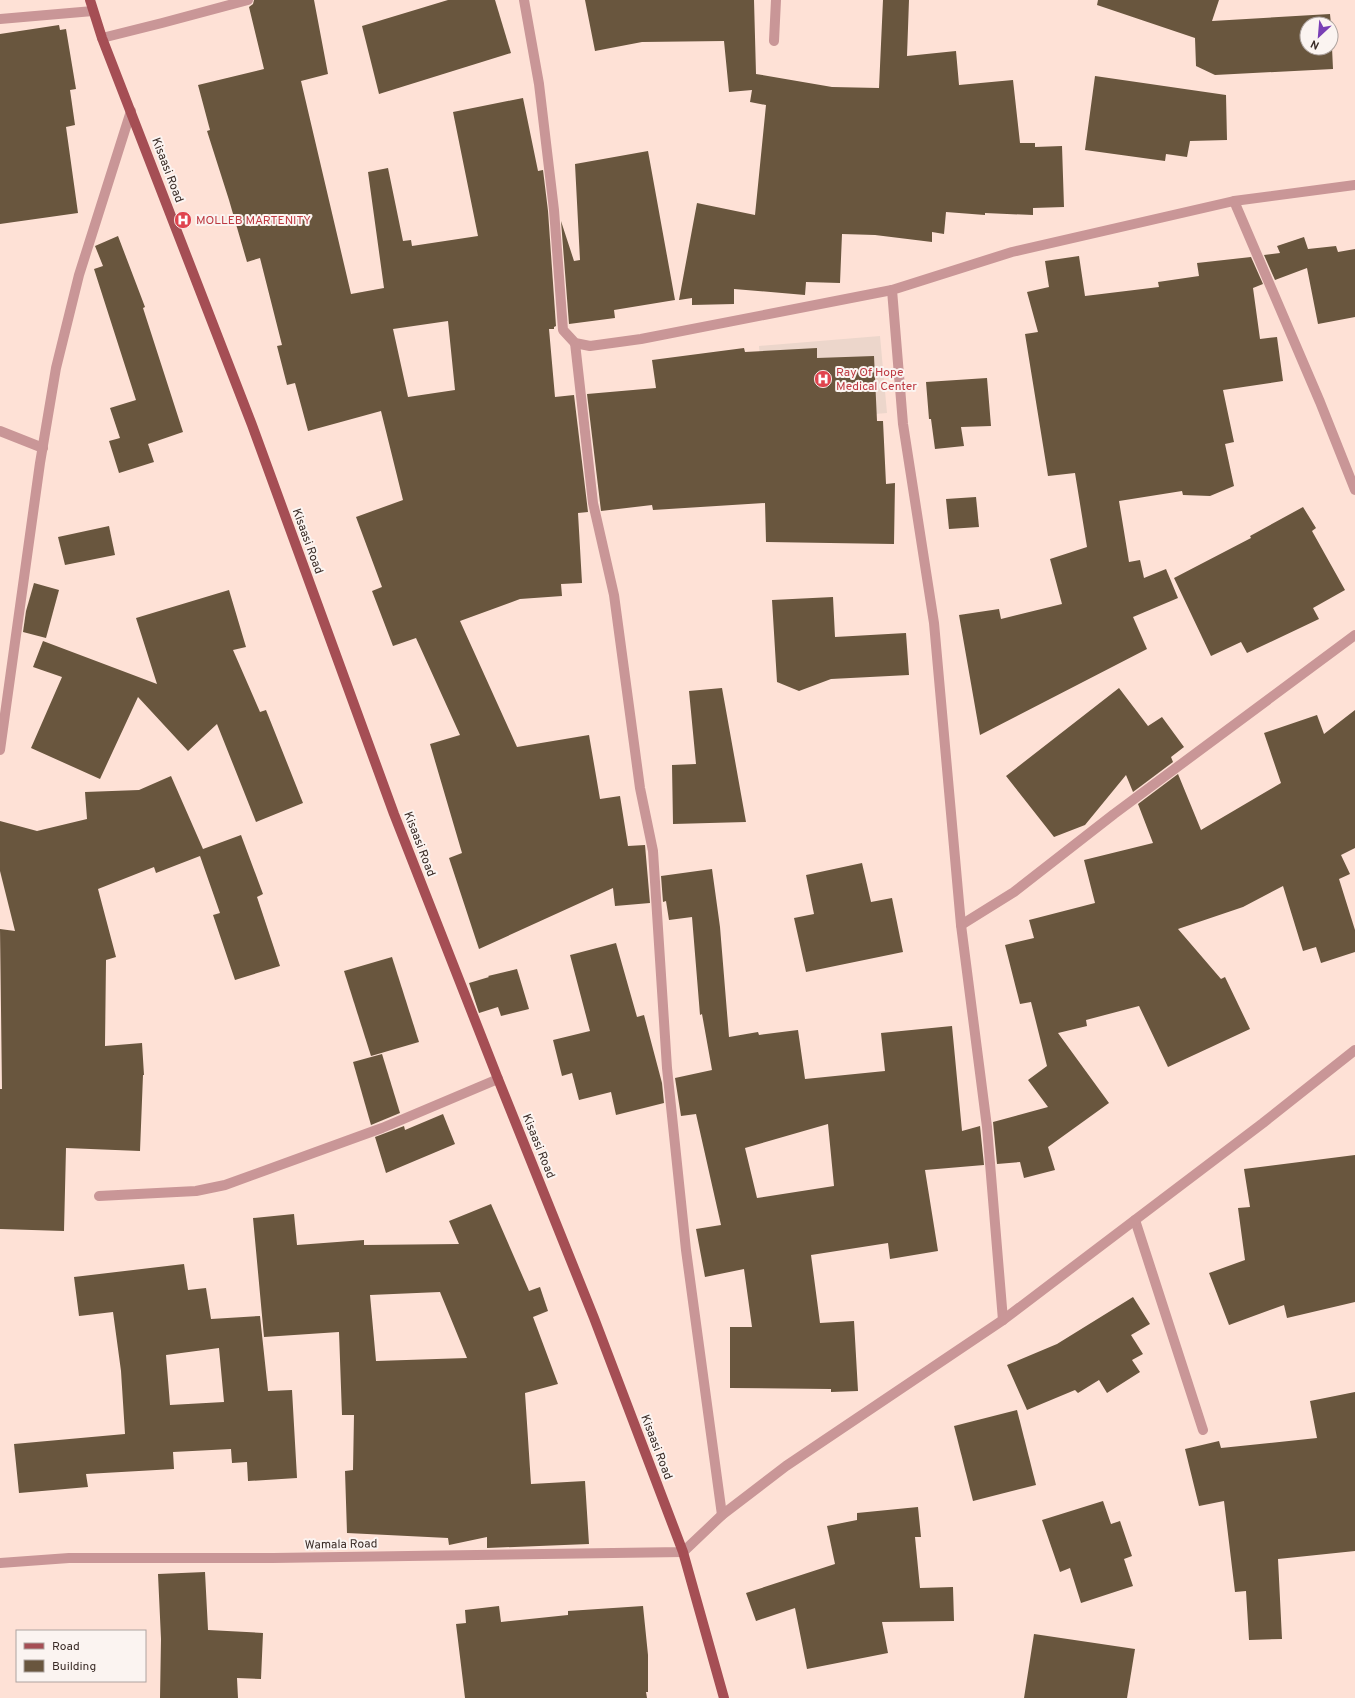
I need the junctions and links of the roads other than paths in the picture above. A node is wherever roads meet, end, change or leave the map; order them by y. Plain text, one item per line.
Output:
1 (90, 0) edge
2 (248, 0) edge
3 (524, 0) edge
4 (776, 0) edge
5 (93, 11) junction
6 (0, 19) edge
7 (102, 38) junction
8 (774, 42) dead end
9 (131, 112) junction
10 (1355, 185) edge
11 (1234, 201) junction
12 (892, 290) junction
13 (575, 343) junction
14 (0, 431) edge
15 (43, 448) junction
16 (1355, 490) edge
17 (1355, 635) edge
18 (0, 750) edge
19 (960, 925) junction
20 (1355, 1050) edge
21 (498, 1079) junction
22 (99, 1196) dead end
23 (1135, 1220) junction
24 (1003, 1320) junction
25 (1203, 1430) dead end
26 (722, 1515) junction
27 (683, 1552) junction
28 (0, 1563) edge
29 (724, 1698) edge

1 - 5 main road, Kisaasi Road
2 - 7 street
3 - 13 street
4 - 8 street
5 - 6 street
5 - 7 main road, Kisaasi Road
7 - 9 main road, Kisaasi Road
9 - 15 street
9 - 21 main road, Kisaasi Road
10 - 11 street
11 - 12 street
11 - 16 street
12 - 13 street
12 - 19 street
13 - 26 street
14 - 15 street
15 - 18 street
17 - 19 street
19 - 24 street
20 - 23 street
21 - 22 street
21 - 27 main road, Kisaasi Road
23 - 24 street
23 - 25 street
24 - 26 street
26 - 27 street
27 - 28 street, Wamala Road
27 - 29 main road, Kisaasi Road

